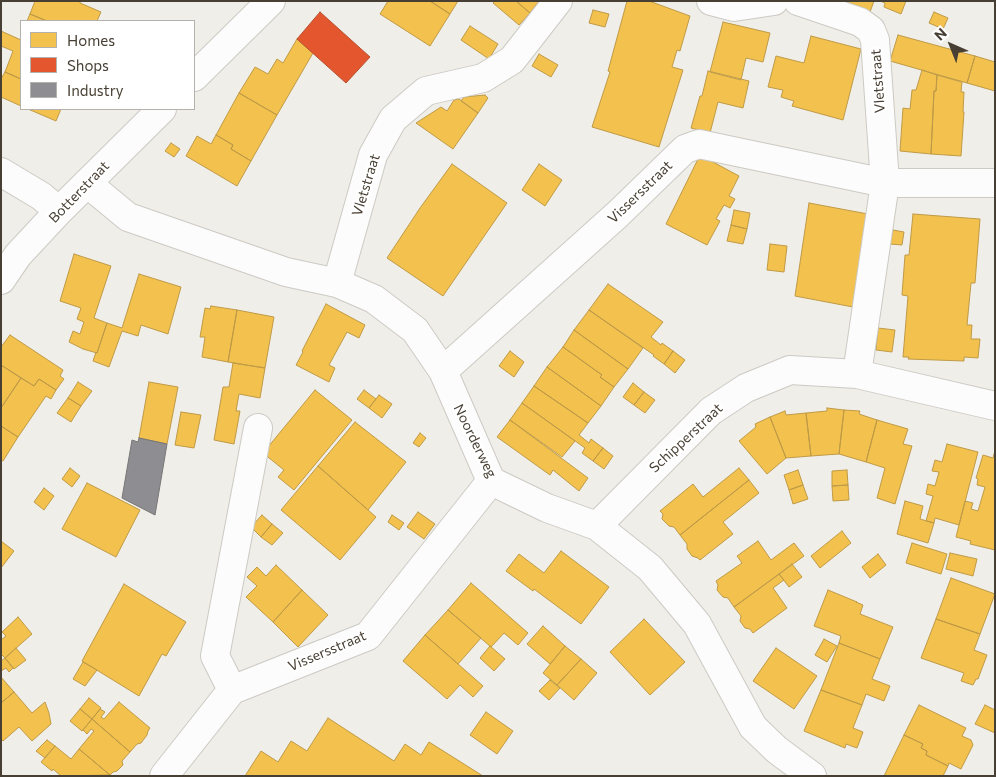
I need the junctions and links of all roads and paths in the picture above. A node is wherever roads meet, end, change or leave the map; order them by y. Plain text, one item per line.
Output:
1 (558, 1) edge
2 (711, 1) edge
3 (774, 1) edge
4 (798, 1) edge
5 (265, 3) edge
6 (195, 76) edge
7 (161, 110) edge
8 (1, 172) edge
9 (86, 183) junction
10 (885, 183) junction
11 (995, 183) edge
12 (59, 211) junction
13 (1, 280) edge
14 (337, 284) junction
15 (443, 371) junction
16 (856, 374) junction
17 (995, 406) edge
18 (258, 428) dead end
19 (491, 481) junction
20 (597, 526) junction
21 (232, 690) junction
22 (164, 776) edge
23 (812, 776) edge

1 - 14 street, Vletstraat
2 - 3 street
4 - 10 street, Vletstraat
5 - 6 street
7 - 9 street, Botterstraat
8 - 12 street
9 - 12 street, Botterstraat
9 - 14 street, Noorderweg
10 - 11 street, Vissersstraat
10 - 15 street, Vissersstraat
10 - 16 street
12 - 13 street, Botterstraat
14 - 15 street, Noorderweg
15 - 19 street, Noorderweg
16 - 17 street, Schipperstraat
16 - 20 street, Schipperstraat
18 - 21 street
19 - 20 street, Noorderweg
19 - 21 street, Vissersstraat
20 - 23 street, Noorderweg
21 - 22 street

